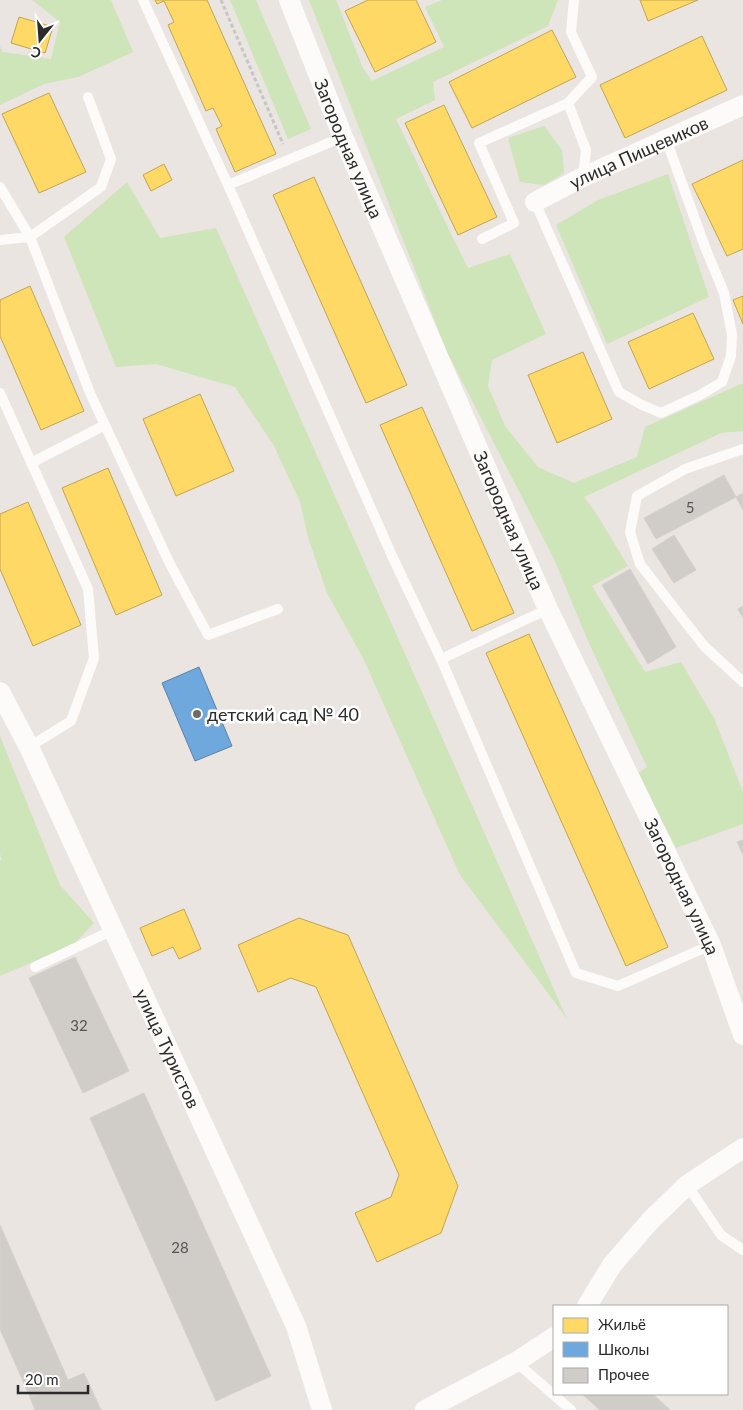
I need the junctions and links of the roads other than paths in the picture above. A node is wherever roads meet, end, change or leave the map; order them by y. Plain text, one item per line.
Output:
1 (143, 0) edge
2 (289, 0) edge
3 (574, 0) edge
4 (88, 97) dead end
5 (568, 103) junction
6 (743, 105) edge
7 (343, 137) junction
8 (666, 140) junction
9 (583, 178) junction
10 (228, 185) junction
11 (0, 187) edge
12 (535, 202) joint
13 (30, 237) junction
14 (482, 239) dead end
15 (0, 240) edge
16 (0, 393) edge
17 (105, 425) junction
18 (743, 449) edge
19 (31, 463) junction
20 (278, 609) dead end
21 (548, 609) junction
22 (440, 659) junction
23 (743, 682) edge
24 (0, 692) edge
25 (29, 747) junction
26 (113, 930) junction
27 (711, 945) junction
28 (35, 966) dead end
29 (743, 1036) edge
30 (743, 1148) edge
31 (687, 1185) junction
32 (743, 1250) edge
33 (588, 1305) edge
34 (553, 1338) edge
35 (516, 1362) junction
36 (553, 1394) edge
37 (554, 1395) edge
38 (322, 1410) edge
39 (426, 1410) edge
40 (571, 1410) edge

1 - 10 lane
2 - 7 street, Загородная улица
3 - 5 lane
4 - 13 lane
5 - 9 lane
5 - 14 lane
6 - 8 street, улица Пищевиков
7 - 10 lane
7 - 21 street, Загородная улица
8 - 9 street, улица Пищевиков
8 - 12 lane
9 - 12 street, улица Пищевиков
10 - 22 lane
11 - 13 lane
13 - 15 lane
13 - 17 lane
16 - 19 lane
17 - 19 lane
17 - 20 lane
18 - 23 lane
19 - 25 lane
21 - 22 lane
21 - 27 street, Загородная улица
22 - 27 lane
24 - 25 street, улица Туристов
25 - 26 street, улица Туристов
26 - 28 lane
26 - 38 street, улица Туристов
27 - 29 street, Загородная улица
30 - 31 street
31 - 32 lane
31 - 33 street
34 - 35 street
35 - 36 lane
35 - 39 street
37 - 40 lane

